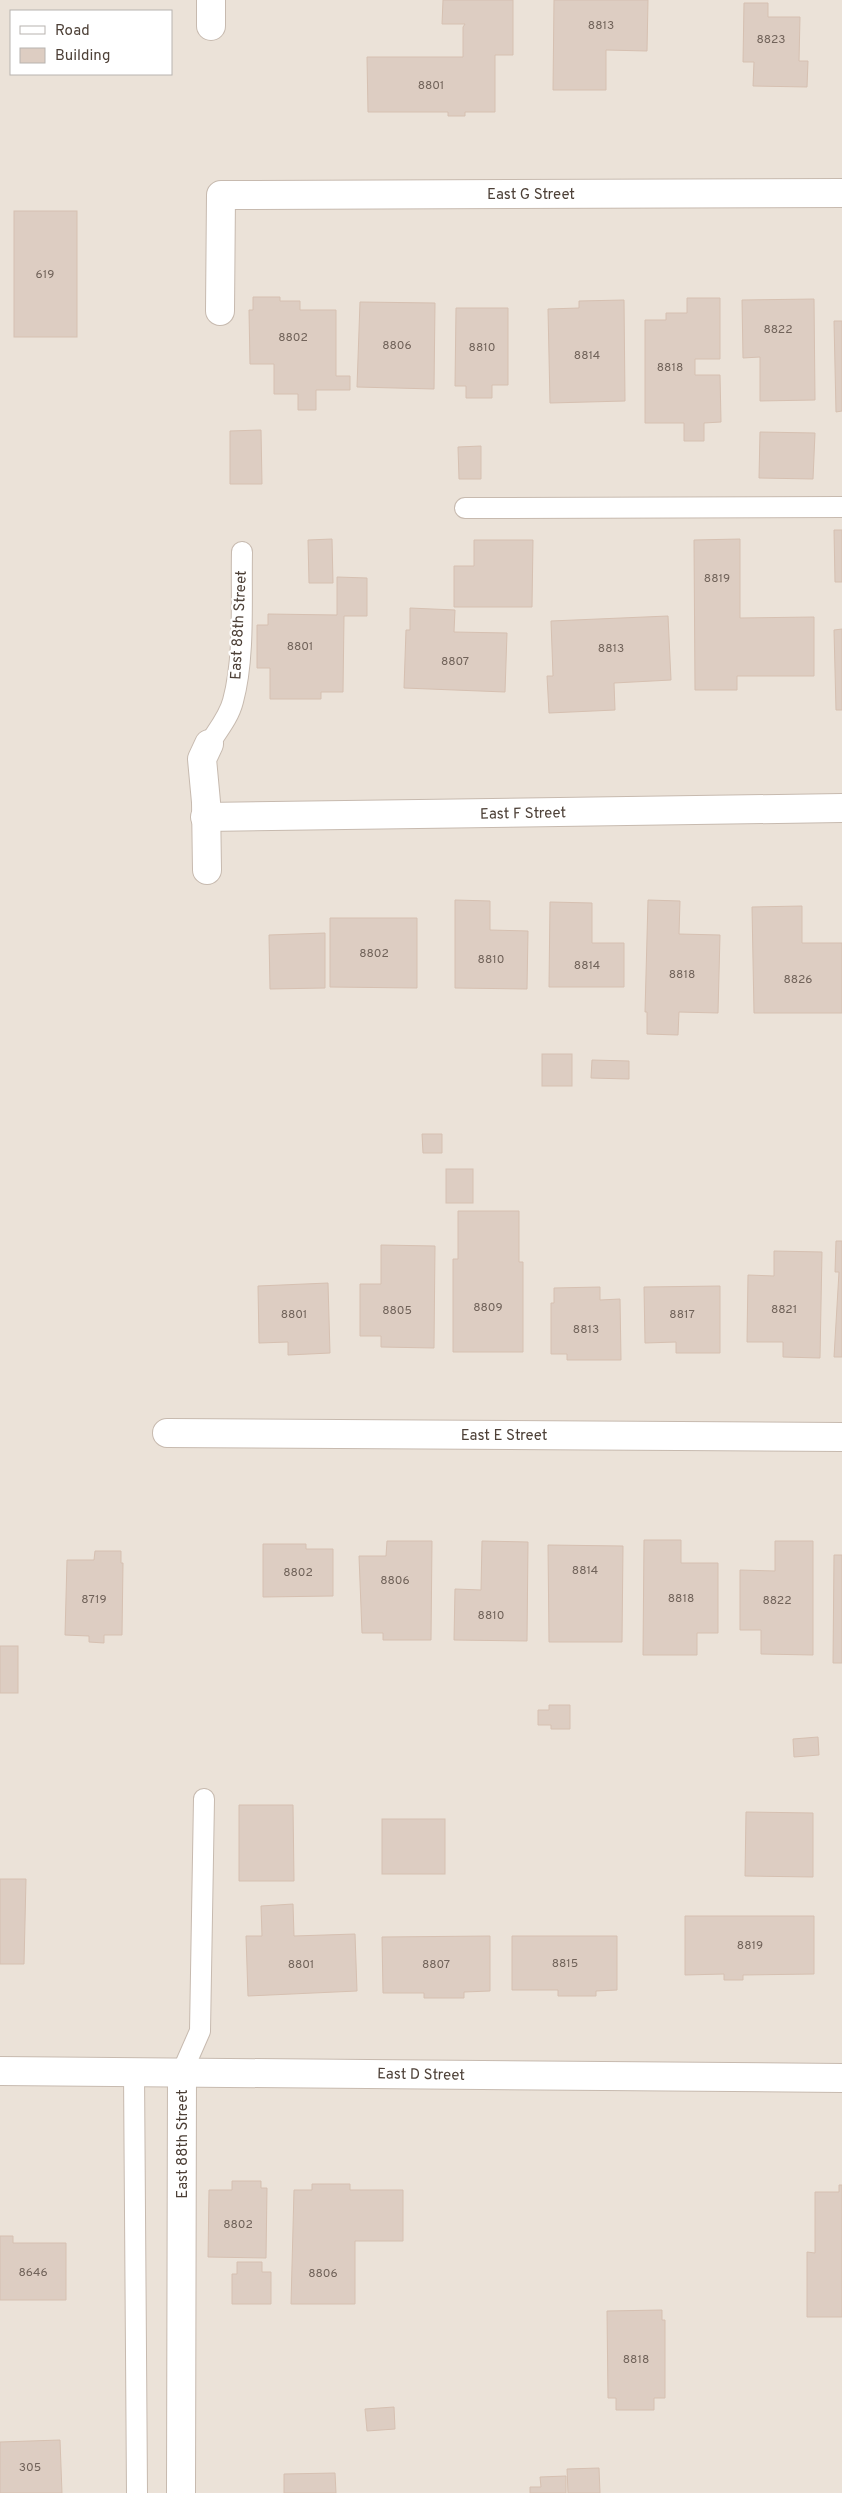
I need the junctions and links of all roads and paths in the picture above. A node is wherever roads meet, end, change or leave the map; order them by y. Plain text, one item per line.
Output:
1 (842, 193) edge
2 (220, 311) dead end
3 (842, 507) edge
4 (464, 508) dead end
5 (242, 552) dead end
6 (209, 744) joint
7 (842, 808) edge
8 (204, 817) junction
9 (207, 870) dead end
10 (167, 1434) dead end
11 (842, 1437) edge
12 (204, 1799) dead end
13 (0, 2071) edge
14 (134, 2072) junction
15 (182, 2072) junction
16 (842, 2078) edge
17 (137, 2493) edge
18 (181, 2493) edge

1 - 2 street, East G Street
3 - 4 lane
5 - 6 lane, East 88th Street
6 - 8 street, East 88th Street
7 - 8 street, East F Street
8 - 9 street, East 88th Street
10 - 11 street, East E Street
12 - 15 lane, East 88th Street
13 - 14 street, East D Street
14 - 15 street, East D Street
14 - 17 lane
15 - 16 street, East D Street
15 - 18 street, East 88th Street

